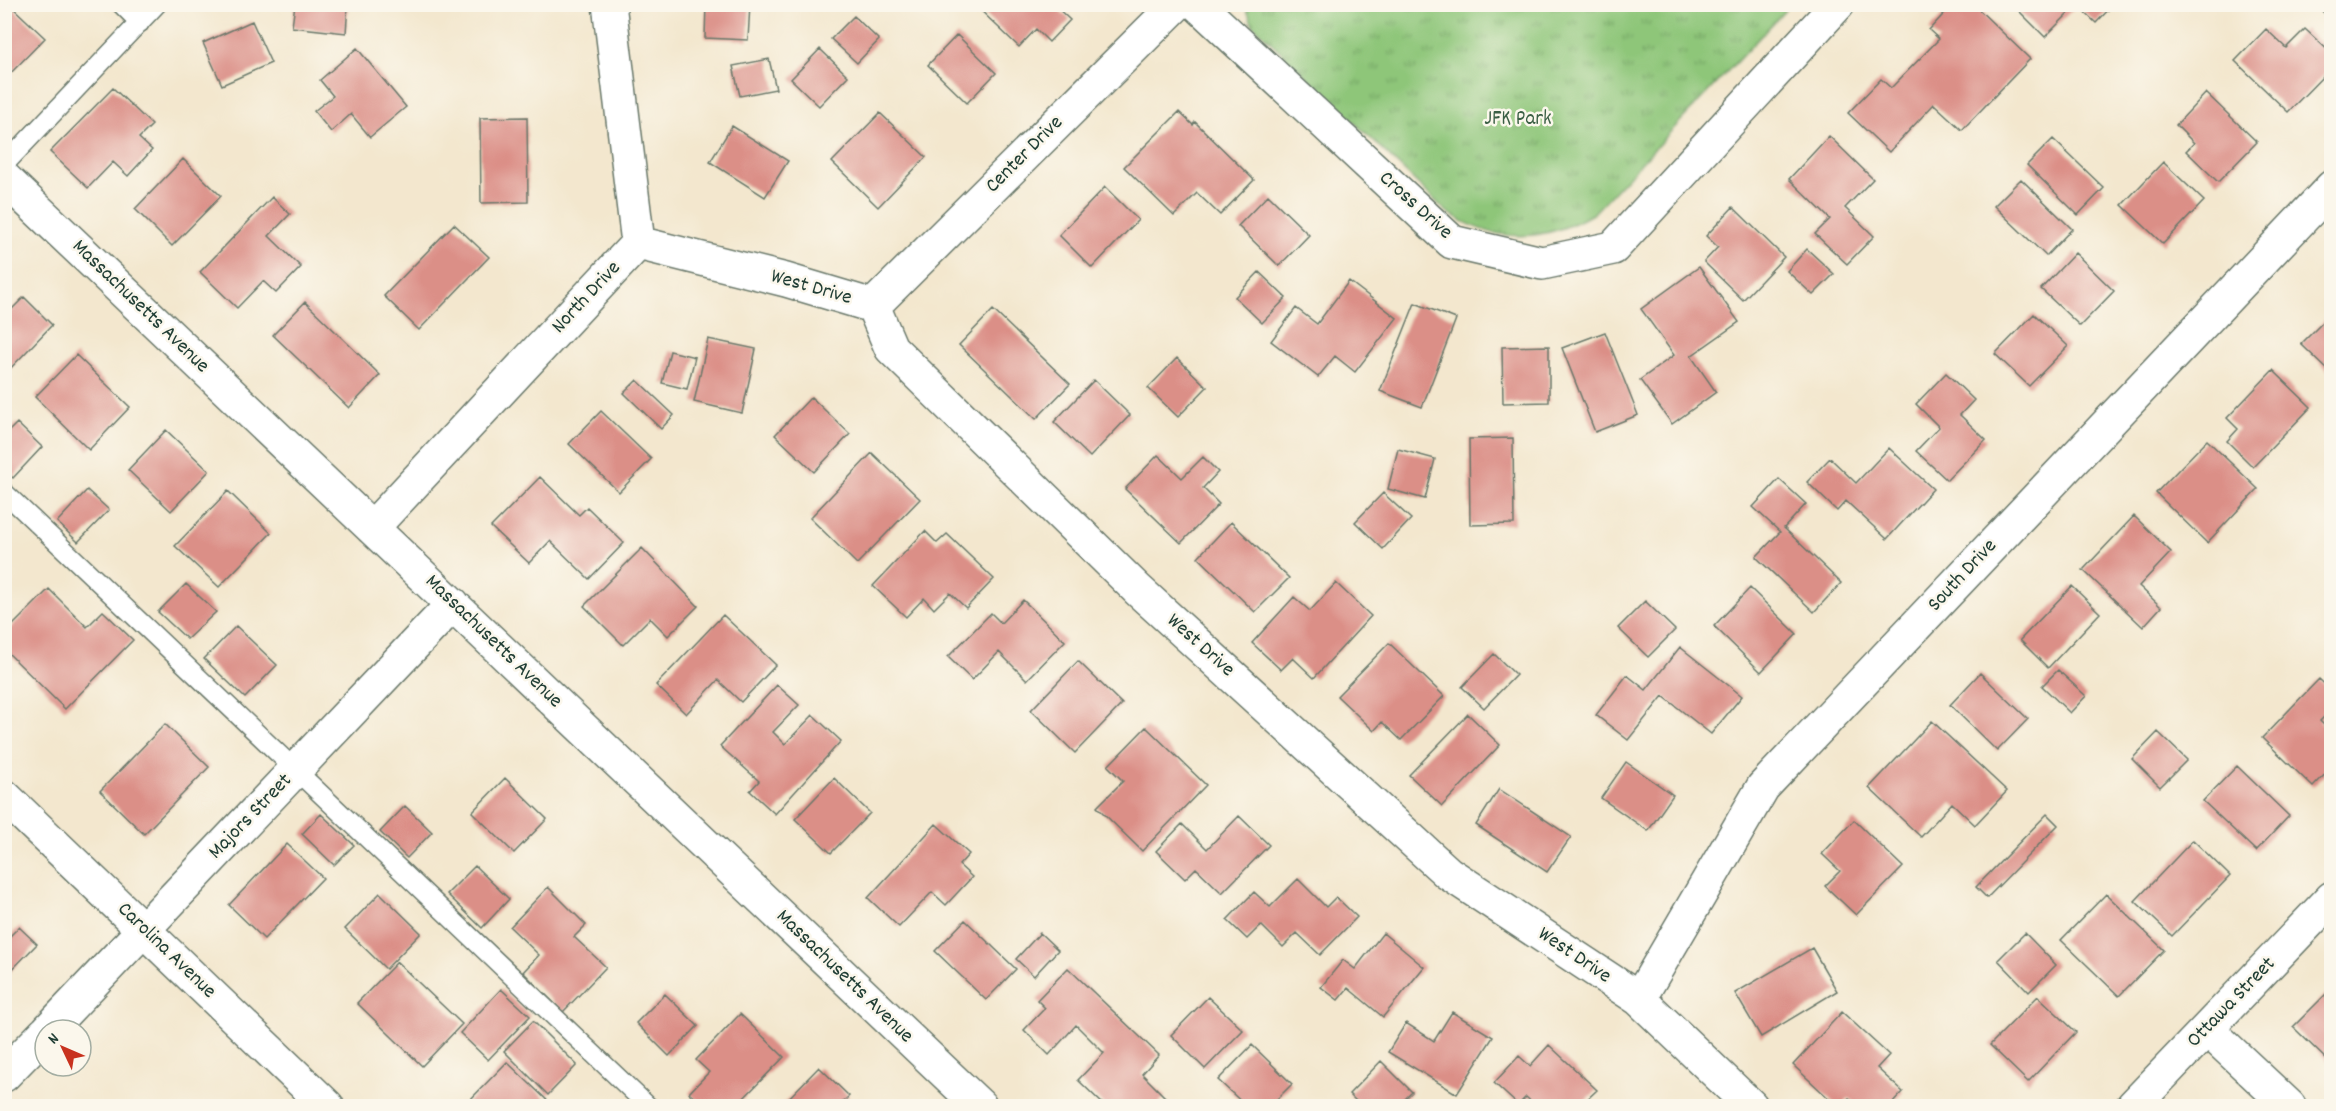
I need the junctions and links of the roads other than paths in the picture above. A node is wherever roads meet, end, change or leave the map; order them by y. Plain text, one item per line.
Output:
1 (121, 4) edge
2 (157, 4) edge
3 (609, 4) edge
4 (1177, 4) edge
5 (1197, 4) edge
6 (1838, 4) edge
7 (140, 23) junction
8 (4, 165) edge
9 (4, 178) edge
10 (2331, 187) edge
11 (638, 243) junction
12 (873, 306) junction
13 (4, 492) edge
14 (372, 528) junction
15 (453, 604) junction
16 (294, 771) junction
17 (4, 796) edge
18 (2331, 898) edge
19 (143, 930) junction
20 (1639, 999) junction
21 (59, 1018) edge
22 (2207, 1029) junction
23 (33, 1046) edge
24 (4, 1076) edge
25 (327, 1107) edge
26 (648, 1107) edge
27 (980, 1107) edge
28 (1751, 1107) edge
29 (2133, 1107) edge
30 (2289, 1107) edge

1 - 7 lane
2 - 7 lane
3 - 11 street, North Drive
4 - 12 street, Center Drive
5 - 6 street, Cross Drive
7 - 8 lane
9 - 14 street, Massachusetts Avenue
10 - 20 street, South Drive
11 - 12 street, West Drive
11 - 14 street, North Drive
12 - 20 street, West Drive
13 - 16 lane
14 - 15 street, Massachusetts Avenue
15 - 16 street, Majors Street
15 - 27 street, Massachusetts Avenue
16 - 19 street, Majors Street
16 - 26 lane
17 - 19 street, Carolina Avenue
18 - 22 street, Ottawa Street
19 - 21 street, Majors Street
19 - 25 street, Carolina Avenue
20 - 28 street, West Drive
22 - 29 street, Ottawa Street
22 - 30 street
23 - 24 street, Majors Street

